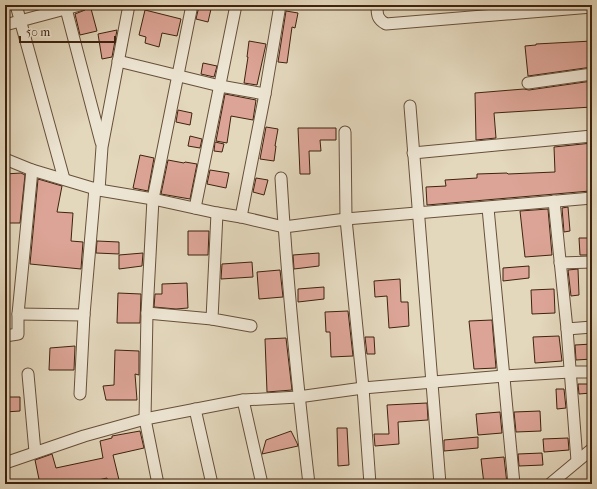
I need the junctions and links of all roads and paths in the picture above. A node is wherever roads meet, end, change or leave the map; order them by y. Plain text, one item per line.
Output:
1 (16, 5) edge
2 (80, 5) edge
3 (129, 5) edge
4 (192, 5) edge
5 (236, 5) edge
6 (280, 5) edge
7 (377, 5) edge
8 (65, 7) edge
9 (592, 7) edge
10 (20, 21) junction
11 (5, 25) edge
12 (118, 61) junction
13 (592, 74) edge
14 (177, 76) junction
15 (528, 83) dead end
16 (220, 86) junction
17 (265, 94) junction
18 (410, 106) dead end
19 (345, 132) dead end
20 (592, 136) edge
21 (102, 147) junction
22 (413, 152) junction
23 (5, 159) edge
24 (32, 170) junction
25 (281, 178) dead end
26 (64, 180) junction
27 (97, 189) junction
28 (592, 198) edge
29 (153, 199) junction
30 (554, 201) junction
31 (195, 208) junction
32 (488, 208) junction
33 (217, 213) junction
34 (418, 213) junction
35 (241, 217) junction
36 (346, 220) junction
37 (284, 228) junction
38 (592, 262) edge
39 (560, 264) junction
40 (148, 313) junction
41 (18, 314) junction
42 (84, 315) junction
43 (212, 319) junction
44 (251, 326) dead end
45 (592, 327) edge
46 (567, 329) junction
47 (5, 336) edge
48 (570, 372) junction
49 (592, 372) edge
50 (28, 374) dead end
51 (504, 376) junction
52 (432, 383) junction
53 (363, 388) junction
54 (80, 394) dead end
55 (298, 396) junction
56 (243, 400) junction
57 (195, 409) junction
58 (145, 419) junction
59 (592, 449) edge
60 (35, 452) junction
61 (577, 461) junction
62 (5, 463) edge
63 (158, 484) edge
64 (212, 484) edge
65 (262, 484) edge
66 (309, 484) edge
67 (370, 484) edge
68 (440, 484) edge
69 (514, 484) edge
70 (550, 484) edge

1 - 10 street
2 - 8 street
3 - 12 street
4 - 14 street
5 - 16 street
6 - 17 street
7 - 9 street
8 - 10 street
8 - 21 street
10 - 11 street
10 - 26 street
12 - 14 street
12 - 21 street
13 - 15 street
14 - 16 street
14 - 29 street
16 - 17 street
16 - 31 street
17 - 35 street
18 - 22 street
19 - 36 street
20 - 22 street
21 - 27 street
22 - 34 street
23 - 24 street
24 - 26 street
24 - 41 street
25 - 37 street
26 - 27 street
27 - 29 street
27 - 42 street
28 - 30 street
29 - 31 street
29 - 40 street
30 - 32 street
30 - 39 street
31 - 33 street
32 - 34 street
32 - 51 street
33 - 35 street
33 - 43 street
34 - 36 street
34 - 52 street
35 - 37 street
36 - 37 street
36 - 53 street
37 - 55 street
38 - 39 street
39 - 46 street
40 - 43 street
40 - 58 street
41 - 42 street
41 - 47 street
42 - 54 street
43 - 44 street
45 - 46 street
46 - 48 street
48 - 49 street
48 - 51 street
48 - 61 street
50 - 60 street
51 - 52 street
51 - 69 street
52 - 53 street
52 - 68 street
53 - 55 street
53 - 67 street
55 - 56 street
55 - 66 street
56 - 57 street
56 - 65 street
57 - 58 street
57 - 64 street
58 - 60 street
58 - 63 street
59 - 61 street
60 - 62 street
61 - 70 street

